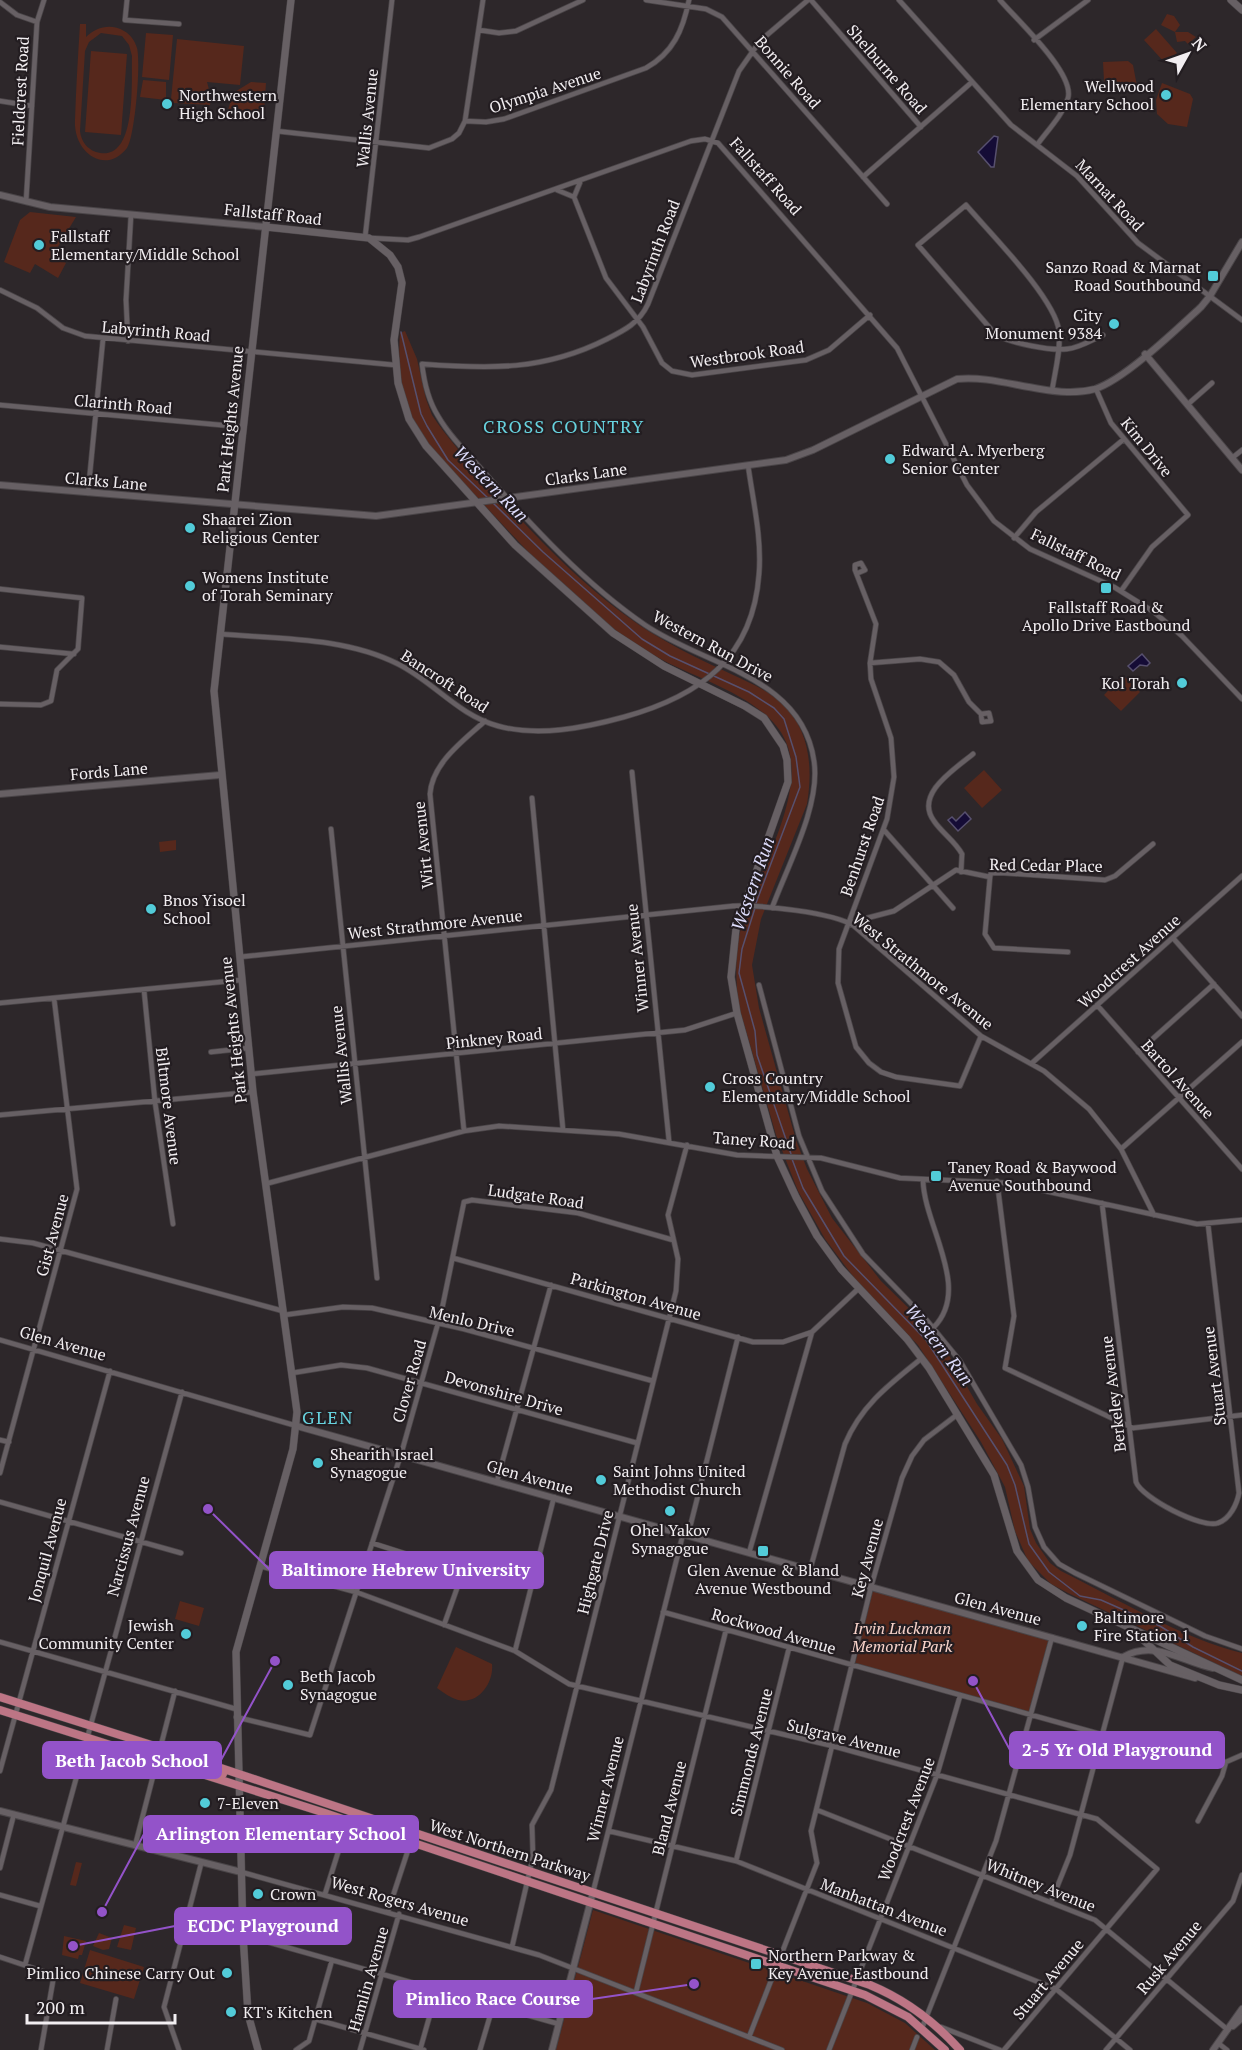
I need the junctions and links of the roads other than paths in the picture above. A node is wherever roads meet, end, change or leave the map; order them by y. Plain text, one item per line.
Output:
1 (44, 0) edge
2 (126, 0) edge
3 (291, 0) edge
4 (392, 0) edge
5 (483, 0) edge
6 (583, 0) edge
7 (646, 0) edge
8 (689, 0) edge
9 (809, 0) edge
10 (899, 0) edge
11 (999, 0) edge
12 (1088, 0) edge
13 (1231, 0) edge
14 (0, 2) edge
15 (688, 7) junction
16 (1242, 10) edge
17 (36, 22) junction
18 (179, 24) dead end
19 (479, 30) junction
20 (1034, 40) junction
21 (752, 50) junction
22 (972, 82) junction
23 (0, 101) edge
24 (32, 106) junction
25 (465, 121) junction
26 (921, 127) junction
27 (276, 131) junction
28 (711, 140) junction
29 (377, 142) junction
30 (1037, 145) junction
31 (863, 177) junction
32 (581, 180) junction
33 (553, 190) junction
34 (0, 195) edge
35 (574, 197) junction
36 (26, 203) junction
37 (886, 204) dead end
38 (131, 215) junction
39 (266, 227) junction
40 (367, 238) junction
41 (1242, 242) edge
42 (0, 290) edge
43 (1210, 296) junction
44 (870, 315) junction
45 (1242, 320) edge
46 (638, 321) junction
47 (1103, 335) dead end
48 (103, 339) junction
49 (128, 341) junction
50 (1058, 348) junction
51 (251, 352) junction
52 (1145, 354) junction
53 (422, 364) joint
54 (395, 365) junction
55 (1212, 383) dead end
56 (1095, 389) junction
57 (1052, 391) junction
58 (922, 395) junction
59 (0, 405) edge
60 (1187, 405) junction
61 (95, 414) junction
62 (243, 427) junction
63 (1124, 439) junction
64 (1242, 450) edge
65 (1232, 458) junction
66 (748, 465) junction
67 (1242, 470) edge
68 (0, 485) edge
69 (88, 493) junction
70 (507, 499) junction
71 (476, 503) junction
72 (234, 506) junction
73 (1014, 538) junction
74 (858, 573) dead end
75 (0, 590) edge
76 (1121, 591) junction
77 (220, 634) junction
78 (0, 647) edge
79 (74, 654) junction
80 (870, 663) junction
81 (723, 666) junction
82 (704, 682) junction
83 (1242, 699) edge
84 (0, 704) edge
85 (981, 714) dead end
86 (485, 721) junction
87 (973, 754) dead end
88 (632, 772) dead end
89 (220, 775) junction
90 (0, 794) edge
91 (532, 798) dead end
92 (331, 829) dead end
93 (884, 830) junction
94 (1153, 844) dead end
95 (961, 872) junction
96 (1242, 876) edge
97 (990, 877) junction
98 (933, 885) junction
99 (747, 906) junction
100 (772, 908) junction
101 (953, 908) dead end
102 (646, 915) junction
103 (849, 923) junction
104 (545, 925) junction
105 (444, 935) junction
106 (1173, 938) junction
107 (342, 945) junction
108 (1068, 952) dead end
109 (239, 957) junction
110 (241, 980) junction
111 (1214, 984) junction
112 (759, 985) dead end
113 (144, 990) junction
114 (54, 998) junction
115 (0, 1003) edge
116 (1097, 1005) junction
117 (737, 1013) junction
118 (1242, 1016) edge
119 (658, 1032) junction
120 (981, 1036) junction
121 (1242, 1042) edge
122 (557, 1044) junction
123 (248, 1048) junction
124 (211, 1052) dead end
125 (1138, 1052) junction
126 (456, 1054) junction
127 (1032, 1063) junction
128 (354, 1065) junction
129 (251, 1074) junction
130 (253, 1092) junction
131 (1179, 1098) junction
132 (155, 1102) junction
133 (66, 1110) junction
134 (0, 1115) edge
135 (563, 1130) junction
136 (464, 1131) junction
137 (669, 1141) junction
138 (687, 1145) junction
139 (1121, 1149) junction
140 (777, 1156) junction
141 (806, 1156) junction
142 (364, 1158) junction
143 (1242, 1169) edge
144 (923, 1180) junction
145 (997, 1181) junction
146 (265, 1184) junction
147 (462, 1200) joint
148 (1102, 1203) junction
149 (1154, 1215) junction
150 (1242, 1220) edge
151 (173, 1224) dead end
152 (1208, 1224) junction
153 (0, 1239) edge
154 (673, 1240) junction
155 (61, 1251) junction
156 (453, 1258) junction
157 (377, 1278) dead end
158 (550, 1285) junction
159 (858, 1289) junction
160 (284, 1313) junction
161 (669, 1318) junction
162 (438, 1324) junction
163 (934, 1328) junction
164 (812, 1332) junction
165 (738, 1337) junction
166 (0, 1340) edge
167 (533, 1348) junction
168 (35, 1349) junction
169 (922, 1358) junction
170 (110, 1371) junction
171 (292, 1373) junction
172 (653, 1381) junction
173 (420, 1382) junction
174 (182, 1392) junction
175 (517, 1409) junction
176 (958, 1414) junction
177 (1242, 1415) edge
178 (1231, 1417) junction
179 (297, 1425) junction
180 (1128, 1426) junction
181 (0, 1440) edge
182 (9, 1442) junction
183 (638, 1443) junction
184 (400, 1454) junction
185 (0, 1473) edge
186 (497, 1481) junction
187 (554, 1497) junction
188 (0, 1502) edge
189 (619, 1516) junction
190 (67, 1521) junction
191 (1223, 1521) joint
192 (685, 1534) junction
193 (139, 1541) junction
194 (372, 1543) junction
195 (181, 1553) dead end
196 (749, 1553) junction
197 (260, 1566) junction
198 (810, 1570) junction
199 (872, 1587) junction
200 (356, 1593) junction
201 (663, 1612) junction
202 (444, 1625) junction
203 (1130, 1629) junction
204 (726, 1630) junction
205 (1052, 1637) junction
206 (0, 1642) edge
207 (789, 1648) junction
208 (1242, 1649) edge
209 (32, 1651) junction
210 (1154, 1651) junction
211 (515, 1652) junction
212 (1123, 1657) junction
213 (852, 1665) junction
214 (1219, 1670) junction
215 (103, 1671) junction
216 (1242, 1680) edge
217 (576, 1685) junction
218 (1219, 1685) junction
219 (1242, 1690) edge
220 (175, 1691) junction
221 (960, 1695) junction
222 (0, 1698) edge
223 (640, 1702) junction
224 (17, 1703) junction
225 (0, 1710) edge
226 (236, 1713) junction
227 (14, 1714) junction
228 (1031, 1715) junction
229 (704, 1718) junction
230 (89, 1725) junction
231 (769, 1732) junction
232 (1102, 1734) junction
233 (86, 1738) junction
234 (833, 1746) junction
235 (161, 1748) junction
236 (1242, 1755) edge
237 (158, 1759) junction
238 (1227, 1762) junction
239 (173, 1764) junction
240 (0, 1771) edge
241 (238, 1773) junction
242 (937, 1775) junction
243 (238, 1785) junction
244 (1009, 1794) junction
245 (817, 1810) junction
246 (0, 1811) edge
247 (351, 1811) junction
248 (14, 1814) junction
249 (1080, 1814) junction
250 (348, 1821) junction
251 (1198, 1821) dead end
252 (61, 1827) junction
253 (609, 1831) junction
254 (414, 1832) junction
255 (411, 1842) junction
256 (135, 1846) junction
257 (909, 1846) junction
258 (672, 1847) junction
259 (736, 1861) junction
260 (201, 1864) junction
261 (0, 1868) edge
262 (1157, 1869) joint
263 (531, 1871) junction
264 (241, 1872) junction
265 (983, 1875) junction
266 (1242, 1875) edge
267 (528, 1882) junction
268 (807, 1890) junction
269 (593, 1892) junction
270 (325, 1894) junction
271 (0, 1895) edge
272 (1051, 1902) junction
273 (590, 1903) junction
274 (40, 1906) junction
275 (388, 1911) junction
276 (656, 1913) junction
277 (399, 1914) junction
278 (881, 1919) junction
279 (653, 1924) junction
280 (1107, 1928) junction
281 (243, 1935) junction
282 (512, 1947) junction
283 (954, 1947) junction
284 (782, 1955) junction
285 (0, 1958) edge
286 (332, 1960) junction
287 (25, 1965) junction
288 (778, 1966) junction
289 (574, 1968) junction
290 (382, 1974) junction
291 (1166, 1979) junction
292 (856, 1980) junction
293 (1056, 1989) junction
294 (437, 1990) junction
295 (852, 1990) junction
296 (636, 1992) junction
297 (116, 1999) dead end
298 (493, 2006) junction
299 (1242, 2009) edge
300 (926, 2017) junction
301 (1242, 2018) edge
302 (315, 2019) junction
303 (559, 2024) junction
304 (936, 2025) junction
305 (922, 2028) junction
306 (1228, 2030) junction
307 (365, 2033) junction
308 (750, 2037) junction
309 (917, 2037) dead end
310 (1116, 2038) junction
311 (1218, 2043) junction
312 (41, 2050) edge
313 (107, 2050) edge
314 (179, 2050) edge
315 (258, 2050) edge
316 (296, 2050) edge
317 (360, 2050) edge
318 (421, 2050) edge
319 (480, 2050) edge
320 (552, 2050) edge
321 (782, 2050) edge
322 (829, 2050) edge
323 (912, 2050) edge
324 (945, 2050) edge
325 (960, 2050) edge
326 (1002, 2050) edge
327 (1107, 2050) edge
328 (1130, 2050) edge
329 (1213, 2050) edge
330 (1227, 2050) edge

1 - 17 street
2 - 18 street
3 - 27 main road, Park Heights Avenue
4 - 29 street, Wallis Avenue
5 - 19 street
6 - 19 street
7 - 15 street, Bonnie Road
8 - 15 street, Olympia Avenue
9 - 21 street, Labyrinth Road
9 - 26 street, Shelburne Road
10 - 22 street, Marnat Road
11 - 20 street
12 - 20 street
13 - 16 main road
14 - 17 street, Fieldcrest Road
15 - 21 street, Bonnie Road
15 - 25 street, Olympia Avenue
17 - 24 street, Fieldcrest Road
19 - 25 street
20 - 30 street
21 - 28 street, Labyrinth Road
21 - 31 street, Bonnie Road
22 - 26 street
22 - 30 street, Marnat Road
23 - 24 street
24 - 36 street, Fieldcrest Road
25 - 29 street
26 - 31 street
27 - 29 street
27 - 39 main road, Park Heights Avenue
28 - 32 street, Fallstaff Road
28 - 44 street, Fallstaff Road
28 - 46 street, Labyrinth Road
29 - 40 street, Wallis Avenue
30 - 43 street, Marnat Road
31 - 37 street, Bonnie Road
32 - 33 street, Fallstaff Road
32 - 35 street
33 - 35 street
33 - 40 street, Fallstaff Road
34 - 36 street, Fallstaff Road
35 - 46 street, Westbrook Road
36 - 38 street, Fallstaff Road
38 - 39 street, Fallstaff Road
38 - 49 street
39 - 40 main road, Fallstaff Road
39 - 51 main road, Park Heights Avenue
40 - 54 main road
41 - 43 street, Clarks Lane
42 - 48 street, Labyrinth Road
43 - 45 street, Marnat Road
43 - 52 street, Clarks Lane
44 - 46 street, Westbrook Road
44 - 58 street, Fallstaff Road
46 - 53 street, Labyrinth Road
47 - 50 street
48 - 49 street, Labyrinth Road
48 - 61 street
49 - 51 street, Labyrinth Road
50 - 50 street
50 - 57 street
51 - 54 street, Labyrinth Road
51 - 62 main road, Park Heights Avenue
52 - 56 street, Clarks Lane
52 - 60 street
53 - 70 street, Western Run Drive
54 - 71 main road
55 - 60 street
56 - 57 street, Clarks Lane
56 - 63 street, Kim Drive
57 - 58 street, Clarks Lane
58 - 66 street, Clarks Lane
58 - 73 street, Fallstaff Road
59 - 61 street, Clarinth Road
60 - 65 street
61 - 62 street, Clarinth Road
61 - 69 street
62 - 72 main road, Park Heights Avenue
63 - 73 street
63 - 76 street, Kim Drive
64 - 65 street
65 - 67 street
66 - 70 street, Clarks Lane
66 - 81 street, Bancroft Road
68 - 69 street, Clarks Lane
69 - 72 street, Clarks Lane
70 - 71 street, Clarks Lane
70 - 81 street, Western Run Drive
71 - 72 street, Clarks Lane
71 - 82 main road
72 - 77 main road, Park Heights Avenue
73 - 76 street, Fallstaff Road
74 - 80 street, Benhurst Road
75 - 79 street
76 - 83 street, Fallstaff Road
77 - 86 street, Bancroft Road
77 - 89 main road, Park Heights Avenue
78 - 79 street
79 - 84 street
80 - 85 street
80 - 93 street, Benhurst Road
81 - 82 street, Bancroft Road
81 - 100 street, Western Run Drive
82 - 86 street, Bancroft Road
82 - 99 main road
86 - 105 street, Wirt Avenue
87 - 95 street
88 - 102 street, Winner Avenue
89 - 90 street, Fords Lane
89 - 109 main road, Park Heights Avenue
91 - 104 street
92 - 107 street, Wallis Avenue
93 - 98 street
93 - 103 street, Benhurst Road
94 - 97 street, Red Cedar Place
95 - 97 street, Red Cedar Place
95 - 98 street
96 - 106 street, Woodcrest Avenue
97 - 108 street
98 - 101 street
98 - 103 street
99 - 100 street, West Strathmore Avenue
99 - 102 street, West Strathmore Avenue
99 - 117 main road
100 - 103 street, West Strathmore Avenue
102 - 104 street, West Strathmore Avenue
102 - 119 street, Winner Avenue
103 - 120 street, West Strathmore Avenue
103 - 120 street, Benhurst Road
104 - 105 street, West Strathmore Avenue
104 - 122 street
105 - 107 street, West Strathmore Avenue
105 - 126 street, Wirt Avenue
106 - 111 street
106 - 116 street, Woodcrest Avenue
107 - 109 street, West Strathmore Avenue
107 - 128 street, Wallis Avenue
109 - 110 main road, Park Heights Avenue
110 - 113 street
110 - 123 main road, Park Heights Avenue
111 - 118 street
111 - 125 street
112 - 141 street
113 - 114 street
113 - 132 street, Biltmore Avenue
114 - 115 street
114 - 133 street, Gist Avenue
116 - 125 street, Bartol Avenue
116 - 127 street, Woodcrest Avenue
117 - 119 street, Pinkney Road
117 - 140 main road
119 - 122 street, Pinkney Road
119 - 137 street, Winner Avenue
120 - 127 street, West Strathmore Avenue
121 - 131 street
122 - 126 street, Pinkney Road
122 - 135 street
123 - 124 street
123 - 129 main road, Park Heights Avenue
125 - 131 street, Bartol Avenue
126 - 128 street, Pinkney Road
126 - 136 street, Wirt Avenue
127 - 139 street, West Strathmore Avenue
128 - 129 street, Pinkney Road
128 - 142 street, Wallis Avenue
129 - 130 main road, Park Heights Avenue
130 - 132 street
130 - 146 main road, Park Heights Avenue
131 - 139 street
131 - 143 street, Bartol Avenue
132 - 133 street
132 - 151 street, Biltmore Avenue
133 - 134 street
133 - 155 street, Gist Avenue
135 - 136 street, Taney Road
135 - 137 street, Taney Road
136 - 142 street, Taney Road
137 - 138 street, Taney Road
138 - 140 street, Taney Road
138 - 154 street, Highgate Drive
139 - 149 street, West Strathmore Avenue
140 - 141 street, Taney Road
140 - 159 main road
141 - 144 street, Taney Road
141 - 163 street
142 - 146 street, Taney Road
142 - 157 street, Wallis Avenue
144 - 145 street, Taney Road
144 - 163 street
145 - 148 street, Taney Road
145 - 180 street
146 - 160 main road, Park Heights Avenue
147 - 154 street, Ludgate Road
147 - 156 street, Clover Road
148 - 149 street, Taney Road
148 - 180 street, Berkeley Avenue
149 - 152 street, Taney Road
150 - 152 street, Taney Road
152 - 178 street, Stuart Avenue
153 - 155 street, Menlo Drive
154 - 161 street, Highgate Drive
155 - 160 street, Menlo Drive
155 - 168 street, Gist Avenue
156 - 158 street, Parkington Avenue
156 - 162 street, Clover Road
158 - 161 street, Parkington Avenue
158 - 167 street
159 - 164 street
159 - 169 main road
160 - 162 street, Menlo Drive
160 - 171 main road, Park Heights Avenue
161 - 165 street, Parkington Avenue
161 - 172 street, Highgate Drive
162 - 167 street, Menlo Drive
162 - 173 street, Clover Road
163 - 208 street
164 - 165 street, Parkington Avenue
164 - 196 street
165 - 192 street, Winner Avenue
166 - 168 street, Glen Avenue
167 - 172 street, Menlo Drive
167 - 175 street
168 - 170 street, Glen Avenue
168 - 182 street, Gist Avenue
169 - 176 main road
169 - 198 street
170 - 174 street, Glen Avenue
170 - 190 street, Jonquil Avenue
171 - 173 street, Devonshire Drive
171 - 179 main road, Park Heights Avenue
172 - 183 street, Highgate Drive
173 - 175 street, Devonshire Drive
173 - 184 street, Clover Road
174 - 179 street, Glen Avenue
174 - 193 street, Narcissus Avenue
175 - 183 street, Devonshire Drive
175 - 186 street
176 - 199 street, Key Avenue
176 - 203 main road
177 - 178 street
178 - 180 street
178 - 191 street, Stuart Avenue
179 - 184 street, Glen Avenue
179 - 197 main road, Park Heights Avenue
180 - 191 street, Berkeley Avenue
181 - 182 street
182 - 185 street, Gist Avenue
183 - 189 street, Highgate Drive
184 - 186 street, Glen Avenue
184 - 194 street, Clover Road
186 - 187 street, Glen Avenue
187 - 189 street, Glen Avenue
187 - 211 street
188 - 190 street
189 - 192 street, Glen Avenue
189 - 217 street, Highgate Drive
190 - 193 street
190 - 209 street, Jonquil Avenue
192 - 196 street, Glen Avenue
192 - 201 street, Winner Avenue
193 - 195 street
193 - 215 street, Narcissus Avenue
194 - 200 street, Clover Road
194 - 202 street
196 - 198 street, Glen Avenue
197 - 200 street, Sulgrave Avenue
197 - 226 main road, Park Heights Avenue
198 - 199 street, Glen Avenue
199 - 205 street, Glen Avenue
199 - 213 street, Key Avenue
200 - 202 street, Sulgrave Avenue
200 - 226 street, Clover Road
201 - 204 street, Rockwood Avenue
201 - 223 street, Winner Avenue
202 - 211 street, Sulgrave Avenue
203 - 210 main road
203 - 214 main road
204 - 207 street, Rockwood Avenue
204 - 229 street, Bland Avenue
205 - 212 street, Glen Avenue
205 - 228 street
206 - 209 street
207 - 213 street, Rockwood Avenue
207 - 231 street, Simmonds Avenue
209 - 215 street
209 - 224 street, Jonquil Avenue
210 - 212 street, Glen Avenue
210 - 214 street, Glen Avenue
210 - 218 main road
211 - 217 street, Sulgrave Avenue
212 - 218 street, Glen Avenue
212 - 232 street
213 - 221 street, Rockwood Avenue
213 - 234 street, Key Avenue
214 - 216 main road
215 - 220 street
215 - 230 street, Narcissus Avenue
217 - 223 street, Sulgrave Avenue
217 - 263 street, Highgate Drive
218 - 219 main road
220 - 226 street
220 - 235 street
221 - 228 street, Rockwood Avenue
221 - 242 street, Woodcrest Avenue
222 - 224 main road, West Northern Parkway
223 - 229 street, Sulgrave Avenue
223 - 253 street, Winner Avenue
224 - 227 street, Jonquil Avenue
224 - 230 main road, West Northern Parkway
225 - 227 main road, West Northern Parkway
226 - 241 main road, Park Heights Avenue
227 - 233 main road, West Northern Parkway
227 - 240 street, Jonquil Avenue
228 - 232 street, Rockwood Avenue
228 - 244 street
229 - 231 street, Sulgrave Avenue
229 - 258 street, Bland Avenue
230 - 233 street, Narcissus Avenue
230 - 235 main road, West Northern Parkway
231 - 234 street, Sulgrave Avenue
231 - 259 street, Simmonds Avenue
232 - 238 street, Rockwood Avenue
232 - 249 street
233 - 237 main road, West Northern Parkway
233 - 252 street, Narcissus Avenue
234 - 242 street, Sulgrave Avenue
234 - 245 street, Key Avenue
235 - 237 street
235 - 241 main road, West Northern Parkway
236 - 238 street
237 - 239 main road, West Northern Parkway
237 - 256 street
238 - 251 street
239 - 241 main road
239 - 243 main road, West Northern Parkway
241 - 243 main road, Park Heights Avenue
241 - 247 main road, West Northern Parkway
242 - 244 street, Sulgrave Avenue
242 - 257 street, Woodcrest Avenue
243 - 250 main road, West Northern Parkway
243 - 264 main road, Park Heights Avenue
244 - 249 street, Sulgrave Avenue
244 - 265 street
245 - 257 street, Whitney Avenue
245 - 268 street, Key Avenue
246 - 248 street, West Rogers Avenue
247 - 250 street
247 - 254 main road, West Northern Parkway
248 - 252 street, West Rogers Avenue
248 - 261 street
249 - 262 street, Sulgrave Avenue
249 - 272 street
250 - 255 main road, West Northern Parkway
250 - 270 street
252 - 256 street, West Rogers Avenue
252 - 274 street, Narcissus Avenue
253 - 258 street, Manhattan Avenue
253 - 269 street, Winner Avenue
254 - 255 street, Hamlin Avenue
254 - 263 main road, West Northern Parkway
255 - 267 main road, West Northern Parkway
255 - 275 street, Hamlin Avenue
256 - 260 street, West Rogers Avenue
257 - 265 street, Whitney Avenue
257 - 278 street, Woodcrest Avenue
258 - 259 street, Manhattan Avenue
258 - 276 street, Bland Avenue
259 - 268 street, Manhattan Avenue
260 - 264 street, West Rogers Avenue
260 - 314 street
262 - 280 street, Stuart Avenue
263 - 267 street, Highgate Drive
263 - 269 main road, West Northern Parkway
264 - 270 street, West Rogers Avenue
264 - 281 main road, Park Heights Avenue
265 - 272 street, Whitney Avenue
265 - 283 street
266 - 291 street, Rusk Avenue
267 - 273 main road, West Northern Parkway
267 - 282 street, Highgate Drive
268 - 278 street, Manhattan Avenue
268 - 284 street, Key Avenue
269 - 273 street, Winner Avenue
269 - 276 main road, West Northern Parkway
270 - 275 street, West Rogers Avenue
271 - 274 street
272 - 280 street, Whitney Avenue
273 - 279 main road, West Northern Parkway
273 - 289 street, Winner Avenue
274 - 287 street, Narcissus Avenue
275 - 277 street, West Rogers Avenue
276 - 279 street, Bland Avenue
276 - 284 main road, West Northern Parkway
277 - 282 street, West Rogers Avenue
277 - 290 street, Hamlin Avenue
278 - 283 street, Manhattan Avenue
278 - 292 street, Woodcrest Avenue
279 - 288 main road, West Northern Parkway
279 - 296 street, Bland Avenue
280 - 291 street, Whitney Avenue
280 - 293 street, Stuart Avenue
281 - 286 street
281 - 315 main road, Park Heights Avenue
282 - 289 street, West Rogers Avenue
283 - 293 street, Manhattan Avenue
283 - 300 street
284 - 288 street, Key Avenue
284 - 292 main road, West Northern Parkway
285 - 287 street
286 - 290 street
286 - 302 street
287 - 312 street
288 - 295 main road, West Northern Parkway
288 - 308 street, Key Avenue
289 - 296 street, West Rogers Avenue
289 - 303 street, Winner Avenue
290 - 294 street
290 - 307 street, Hamlin Avenue
291 - 306 street, Whitney Avenue
291 - 310 street, Rusk Avenue
292 - 295 street, Woodcrest Avenue
292 - 300 main road, West Northern Parkway
293 - 310 street, Manhattan Avenue
293 - 326 street, Stuart Avenue
294 - 298 street
294 - 318 street
295 - 305 main road, West Northern Parkway
295 - 322 street, Woodcrest Avenue
296 - 308 street, West Rogers Avenue
297 - 313 street
298 - 303 street
298 - 319 street
299 - 306 street
300 - 304 main road, West Northern Parkway
300 - 305 street
301 - 306 street
302 - 307 street
302 - 316 street
303 - 320 street, Winner Avenue
304 - 325 main road, West Northern Parkway
304 - 326 street
305 - 324 main road, West Northern Parkway
306 - 311 street
307 - 317 street, Hamlin Avenue
307 - 318 street
308 - 321 street, West Rogers Avenue
309 - 323 street
310 - 327 street, Rusk Avenue
310 - 328 street, Manhattan Avenue
311 - 329 street
311 - 330 street

